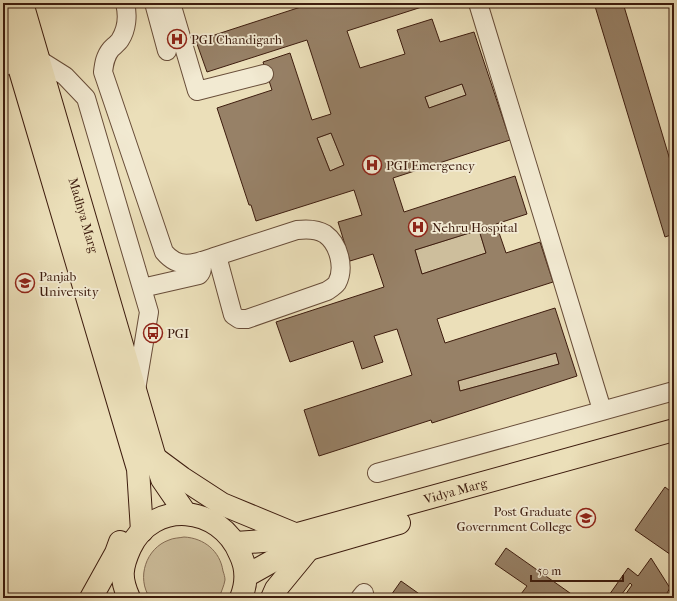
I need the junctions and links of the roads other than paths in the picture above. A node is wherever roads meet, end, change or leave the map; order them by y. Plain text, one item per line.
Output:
1 (22, 3) edge
2 (125, 3) edge
3 (154, 3) edge
4 (171, 3) edge
5 (478, 3) edge
6 (3, 13) edge
7 (167, 51) dead end
8 (8, 52) edge
9 (38, 59) junction
10 (264, 74) dead end
11 (209, 259) junction
12 (142, 288) junction
13 (136, 391) junction
14 (674, 391) edge
15 (602, 410) junction
16 (674, 430) edge
17 (674, 446) edge
18 (146, 463) junction
19 (377, 473) dead end
20 (186, 514) junction
21 (142, 531) junction
22 (303, 542) junction
23 (236, 543) junction
24 (246, 576) junction
25 (126, 588) edge
26 (91, 598) edge
27 (94, 598) edge
28 (241, 598) edge
29 (272, 598) edge

1 - 9 main road, Madhya Marg
2 - 11 street
3 - 7 street
4 - 10 street
5 - 15 street
6 - 8 main road, Madhya Marg
8 - 18 main road, Madhya Marg
9 - 12 street
9 - 13 main road, Madhya Marg
11 - 11 street
11 - 12 street
12 - 13 street
13 - 18 main road, Madhya Marg
14 - 15 street
15 - 19 street
16 - 22 main road, Vidya Marg
17 - 22 main road, Vidya Marg
18 - 20 main road, Madhya Marg
18 - 21 main road, Madhya Marg
18 - 22 main road
18 - 26 main road
20 - 21 main road
20 - 23 main road
21 - 25 main road
22 - 23 main road, Vidya Marg
22 - 24 main road, Vidya Marg
22 - 29 main road
23 - 24 main road
24 - 28 main road
25 - 27 main road

